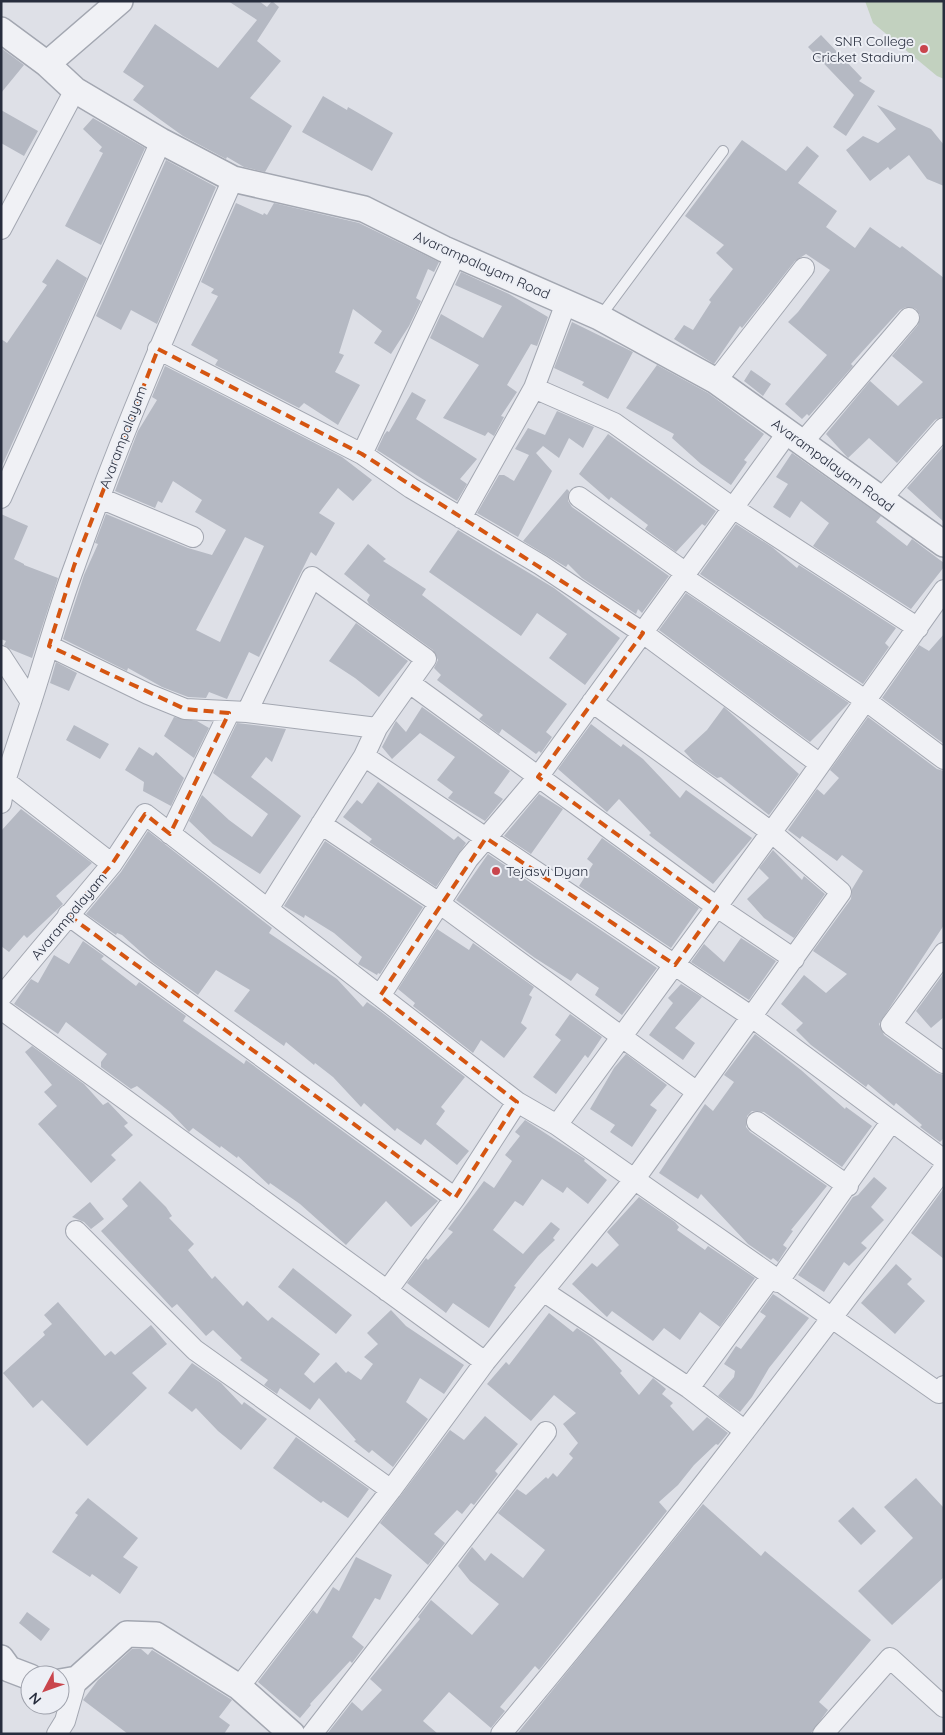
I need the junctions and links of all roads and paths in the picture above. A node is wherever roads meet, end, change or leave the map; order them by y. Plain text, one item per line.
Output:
1 (120, 1) edge
2 (1, 30) edge
3 (47, 64) junction
4 (75, 90) junction
5 (161, 141) junction
6 (723, 151) dead end
7 (233, 179) junction
8 (1, 229) edge
9 (456, 254) junction
10 (804, 268) dead end
11 (566, 303) junction
12 (599, 318) junction
13 (909, 318) dead end
14 (158, 349) junction
15 (716, 381) junction
16 (534, 388) junction
17 (944, 428) edge
18 (795, 437) junction
19 (362, 454) junction
20 (579, 497) dead end
21 (1, 498) edge
22 (100, 498) junction
23 (881, 499) junction
24 (733, 508) junction
25 (460, 518) junction
26 (193, 537) dead end
27 (944, 544) edge
28 (684, 575) junction
29 (944, 590) edge
30 (918, 628) junction
31 (643, 633) junction
32 (50, 646) junction
33 (1, 656) edge
34 (411, 684) junction
35 (865, 700) junction
36 (31, 702) junction
37 (592, 702) junction
38 (238, 713) junction
39 (377, 728) junction
40 (364, 756) junction
41 (944, 759) edge
42 (820, 764) junction
43 (538, 777) junction
44 (3, 780) edge
45 (1, 804) edge
46 (321, 824) junction
47 (771, 832) junction
48 (170, 834) junction
49 (486, 838) junction
50 (112, 864) junction
51 (439, 903) junction
52 (717, 907) junction
53 (268, 909) junction
54 (68, 916) junction
55 (944, 953) edge
56 (794, 959) junction
57 (675, 964) junction
58 (4, 989) edge
59 (380, 996) junction
60 (1, 1009) edge
61 (752, 1016) junction
62 (621, 1038) junction
63 (944, 1063) edge
64 (697, 1092) junction
65 (517, 1102) junction
66 (757, 1122) dead end
67 (891, 1122) junction
68 (557, 1125) junction
69 (944, 1160) edge
70 (944, 1168) edge
71 (634, 1180) junction
72 (848, 1186) junction
73 (455, 1198) junction
74 (76, 1231) dead end
75 (775, 1280) junction
76 (387, 1291) junction
77 (543, 1291) junction
78 (831, 1319) junction
79 (485, 1362) junction
80 (689, 1388) junction
81 (942, 1392) edge
82 (745, 1431) junction
83 (546, 1432) dead end
84 (391, 1490) junction
85 (1, 1658) edge
86 (20, 1673) edge
87 (70, 1679) edge
88 (239, 1687) junction
89 (944, 1707) edge
90 (65, 1715) edge
91 (287, 1733) edge
92 (57, 1734) edge
93 (312, 1734) edge
94 (501, 1734) edge
95 (823, 1734) edge

1 - 3 street
2 - 3 street, Avarampalayam Road
3 - 4 street, Avarampalayam Road
4 - 5 street, Avarampalayam Road
4 - 8 street
5 - 7 street, Avarampalayam Road
5 - 21 street
6 - 12 lane
7 - 9 street, Avarampalayam Road
7 - 14 street, Avarampalayam
9 - 11 street, Avarampalayam Road
9 - 19 street
10 - 15 street
11 - 12 street, Avarampalayam Road
11 - 16 street
12 - 15 street, Avarampalayam Road
13 - 18 street
14 - 19 street
14 - 22 street, Avarampalayam
15 - 18 street, Avarampalayam Road
16 - 24 street
16 - 25 street
17 - 23 street
18 - 23 street, Avarampalayam Road
18 - 24 street
19 - 25 street
20 - 28 street
22 - 26 street
22 - 32 street, Avarampalayam
23 - 27 street, Avarampalayam Road
24 - 28 street
24 - 30 street
25 - 31 street
28 - 31 street
28 - 35 street
29 - 30 street
30 - 35 street
31 - 37 street
31 - 42 street
32 - 36 street, Avarampalayam
32 - 38 street
33 - 36 street
34 - 38 street
34 - 39 street
34 - 43 street
35 - 41 street
35 - 42 street
36 - 44 street, Avarampalayam
37 - 43 street
37 - 47 street
38 - 39 street
38 - 48 street
39 - 40 street
40 - 46 street
40 - 49 street
42 - 47 street
43 - 49 street
43 - 52 street
44 - 45 street
44 - 50 street, Avarampalayam
46 - 51 street
46 - 53 street
47 - 52 street
47 - 56 street
48 - 50 street
48 - 53 street
49 - 51 street
49 - 57 street
50 - 54 street, Avarampalayam
51 - 59 street
51 - 62 street
52 - 56 street
52 - 57 street
53 - 59 street
54 - 58 street, Avarampalayam
54 - 73 street
55 - 63 street
56 - 61 street
57 - 61 street
57 - 62 street
59 - 65 street
60 - 76 street
61 - 64 street
61 - 67 street
62 - 64 street
62 - 68 street
64 - 71 street
65 - 68 street
65 - 73 street
66 - 72 street
67 - 69 street
67 - 72 street
68 - 71 street
70 - 78 street
71 - 75 street
71 - 77 street
72 - 75 street
73 - 76 street
74 - 84 street
75 - 78 street
75 - 80 street
76 - 79 street
77 - 79 street
77 - 80 street
78 - 81 street
78 - 82 street
79 - 84 street
80 - 82 street
82 - 94 street
83 - 93 street
84 - 88 street
85 - 86 street
87 - 88 street
88 - 91 street
89 - 95 street
90 - 92 street

